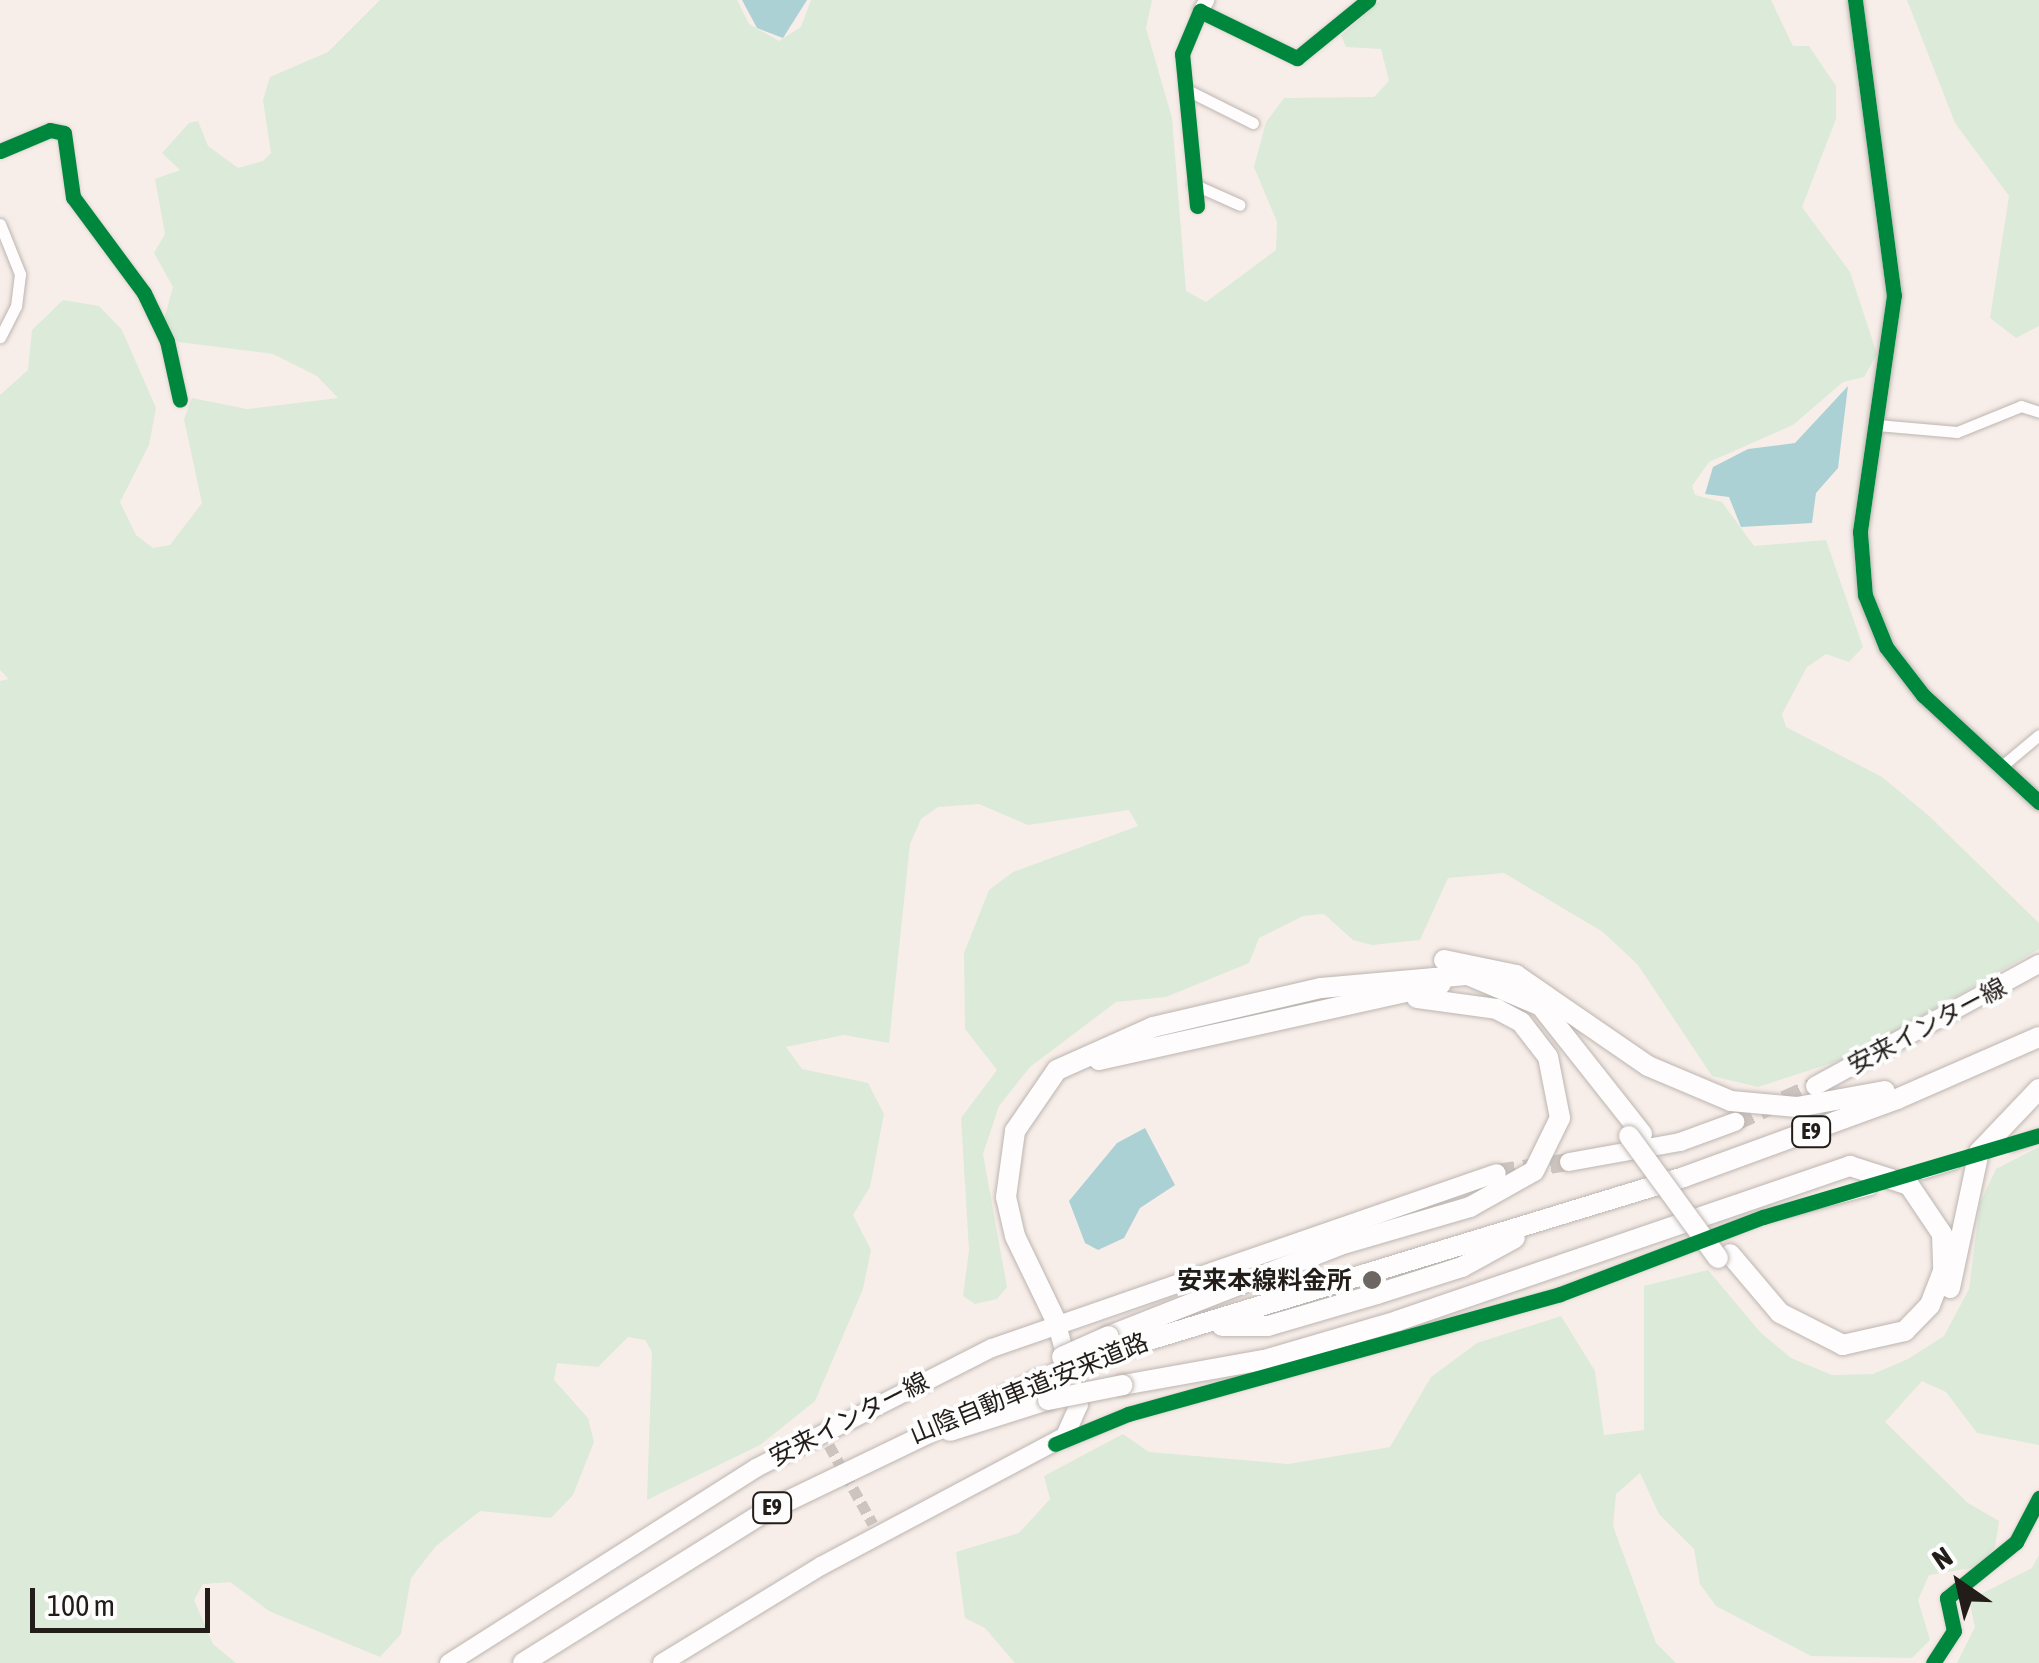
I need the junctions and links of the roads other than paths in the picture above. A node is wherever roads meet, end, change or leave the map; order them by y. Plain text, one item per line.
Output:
1 (1368, 0) edge
2 (1855, 0) edge
3 (1203, 6) edge
4 (1185, 89) junction
5 (1254, 123) dead end
6 (0, 152) edge
7 (1194, 184) junction
8 (1197, 206) dead end
9 (1240, 206) dead end
10 (0, 224) edge
11 (0, 337) edge
12 (180, 400) dead end
13 (2036, 404) edge
14 (1877, 425) junction
15 (2039, 735) edge
16 (2002, 766) junction
17 (2039, 802) edge
18 (2039, 964) edge
19 (1321, 988) junction
20 (1332, 1009) junction
21 (2039, 1037) edge
22 (1938, 1083) junction
23 (1815, 1086) tunnel mouth
24 (2039, 1089) edge
25 (1736, 1122) tunnel mouth
26 (1636, 1135) junction
27 (2039, 1135) edge
28 (2011, 1145) tunnel mouth
29 (1568, 1162) tunnel mouth
30 (1955, 1163) tunnel mouth
31 (1497, 1173) tunnel mouth
32 (1922, 1173) dead end
33 (1870, 1189) dead end
34 (1529, 1227) junction
35 (1724, 1256) junction
36 (1220, 1320) junction
37 (1056, 1321) junction
38 (1114, 1347) junction
39 (1040, 1385) junction
40 (1055, 1444) junction
41 (877, 1456) junction
42 (2039, 1498) edge
43 (449, 1663) edge
44 (523, 1663) edge
45 (535, 1663) edge
46 (662, 1663) edge
47 (1934, 1663) edge

1 - 3 street
2 - 14 street
3 - 4 street
4 - 5 street
4 - 7 street
6 - 12 street
7 - 8 street
7 - 9 street
10 - 11 street
13 - 14 street
14 - 16 street
15 - 16 street
16 - 17 street
18 - 23 main road, 安来インター線
19 - 22 highway
19 - 26 highway
19 - 37 highway
20 - 26 highway
20 - 37 highway
20 - 38 highway
21 - 22 highway, E9
22 - 34 highway, E9
24 - 35 highway
25 - 29 main road
26 - 35 highway
27 - 28 street
30 - 32 street
31 - 37 main road, 安来インター線
33 - 40 street
34 - 36 highway, E9
34 - 36 highway, E9
35 - 39 highway, bridge
36 - 38 highway, 山陰自動車道;安来道路 / E9
37 - 40 main road
37 - 43 main road, 安来インター線
38 - 39 highway, bridge
39 - 41 highway
39 - 41 highway
40 - 46 main road
41 - 44 highway, E9
41 - 45 highway, 山陰自動車道;安来道路 / E9
42 - 47 street

